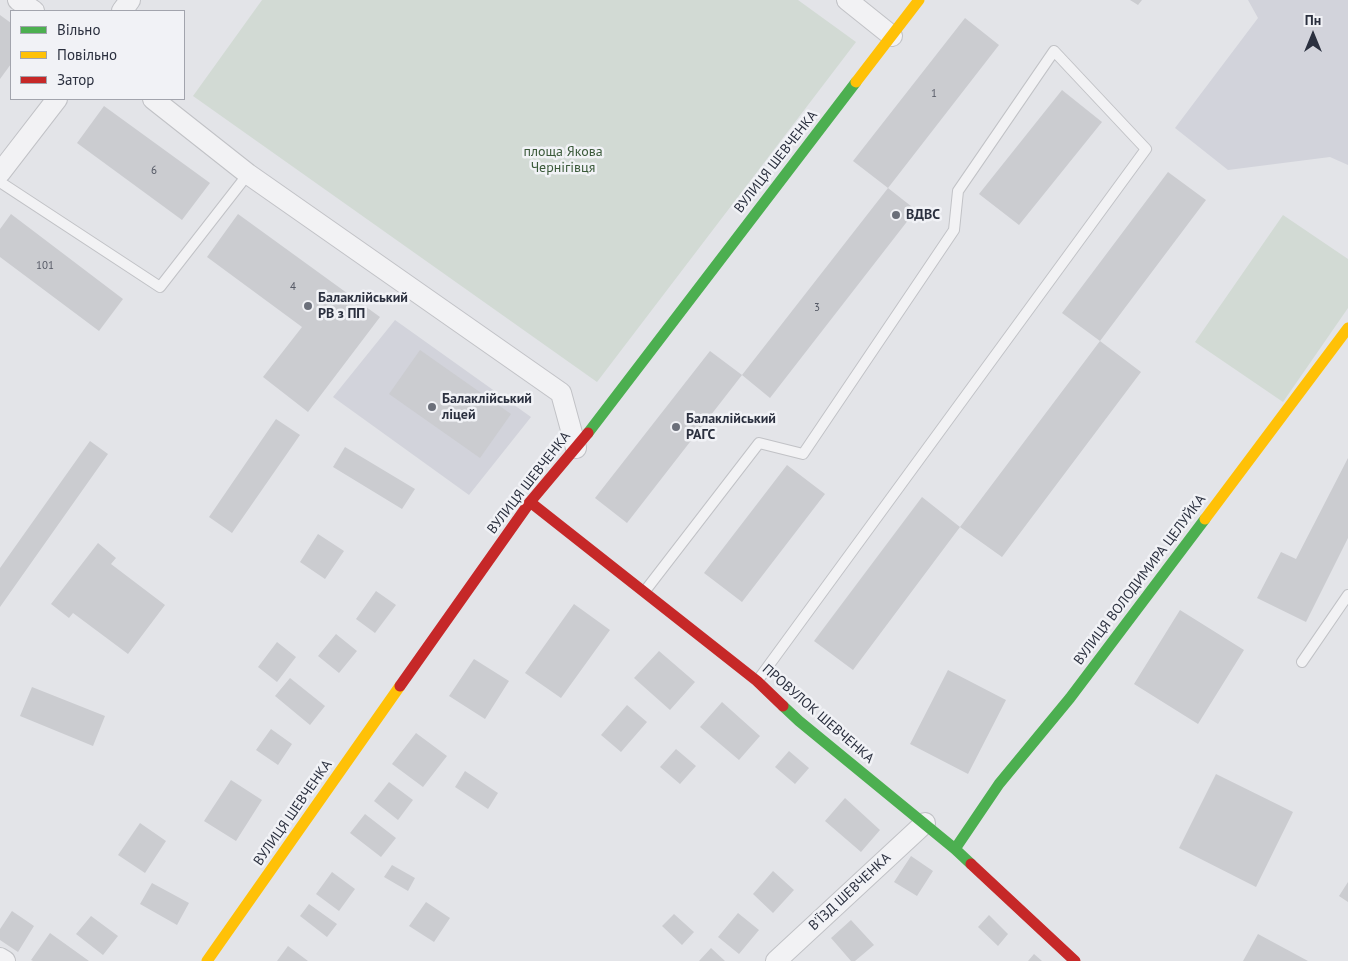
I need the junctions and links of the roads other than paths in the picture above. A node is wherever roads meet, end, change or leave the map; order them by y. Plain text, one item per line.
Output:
1 (18, 0) edge
2 (847, 0) edge
3 (919, 0) edge
4 (33, 10) edge
5 (892, 36) junction
6 (55, 100) edge
7 (154, 100) edge
8 (0, 173) edge
9 (248, 174) junction
10 (0, 182) edge
11 (1348, 328) edge
12 (576, 448) junction
13 (530, 502) junction
14 (644, 591) junction
15 (1348, 595) edge
16 (1302, 662) dead end
17 (757, 681) junction
18 (925, 823) junction
19 (955, 849) junction
20 (0, 958) edge
21 (5, 961) edge
22 (206, 961) edge
23 (776, 961) edge
24 (1075, 961) edge

1 - 4 street
2 - 5 street
3 - 5 street, ВУЛИЦЯ ШЕВЧЕНКА
5 - 12 street, ВУЛИЦЯ ШЕВЧЕНКА
6 - 8 street
7 - 9 street
9 - 10 lane
9 - 12 street
11 - 19 street, ВУЛИЦЯ ВОЛОДИМИРА ЦЕЛУЙКА
12 - 13 street, ВУЛИЦЯ ШЕВЧЕНКА
13 - 14 street, ПРОВУЛОК ШЕВЧЕНКА
13 - 22 street, ВУЛИЦЯ ШЕВЧЕНКА
14 - 17 street, ПРОВУЛОК ШЕВЧЕНКА
14 - 17 lane
15 - 16 lane
17 - 18 street, ПРОВУЛОК ШЕВЧЕНКА
18 - 19 street, ПРОВУЛОК ШЕВЧЕНКА
18 - 23 street, В'ЇЗД ШЕВЧЕНКА
19 - 24 street, ПРОВУЛОК ШЕВЧЕНКА
20 - 21 street

